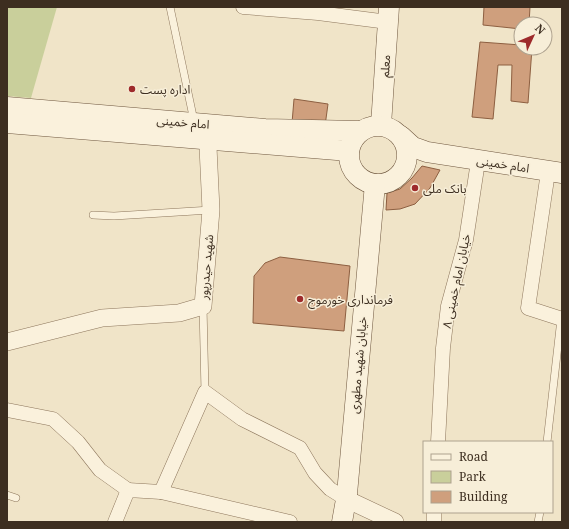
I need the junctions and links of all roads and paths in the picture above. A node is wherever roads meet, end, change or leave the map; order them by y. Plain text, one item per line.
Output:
1 (170, 7) edge
2 (243, 7) edge
3 (388, 14) edge
4 (7, 108) edge
5 (7, 123) edge
6 (381, 126) junction
7 (203, 129) junction
8 (360, 131) junction
9 (401, 136) junction
10 (349, 151) junction
11 (477, 168) junction
12 (404, 169) junction
13 (557, 177) edge
14 (375, 184) junction
15 (211, 210) junction
16 (93, 214) dead end
17 (203, 306) junction
18 (561, 319) edge
19 (7, 342) edge
20 (205, 392) junction
21 (7, 410) edge
22 (438, 441) edge
23 (547, 441) edge
24 (128, 490) junction
25 (161, 492) junction
26 (7, 496) edge
27 (16, 498) dead end
28 (346, 499) junction
29 (115, 522) edge
30 (290, 522) edge
31 (342, 522) edge
32 (396, 522) edge

1 - 7 lane
2 - 3 street
3 - 6 main road, معلم
4 - 7 main road, امام خمینی
5 - 7 main road, امام خمینی
6 - 8 main road
6 - 9 main road
7 - 8 main road, امام خمینی
7 - 10 main road, امام خمینی
7 - 15 street, شهید حیدرپور
8 - 10 main road
9 - 12 main road
9 - 13 main road, امام خمینی
10 - 14 main road
11 - 12 main road, امام خمینی
11 - 13 main road, امام خمینی
11 - 22 street, خیابان امام خمینی ۸
12 - 14 main road
13 - 18 street
14 - 28 main road, خیابان شهید مطهری
15 - 16 lane
15 - 17 street, شهید حیدرپور
17 - 19 street, شهید حیدرپور
17 - 20 lane
18 - 23 lane
20 - 25 street
20 - 28 street
21 - 24 street
24 - 25 street
24 - 29 street
25 - 30 street
26 - 27 lane
28 - 31 main road, خیابان شهید مطهری
28 - 32 street

